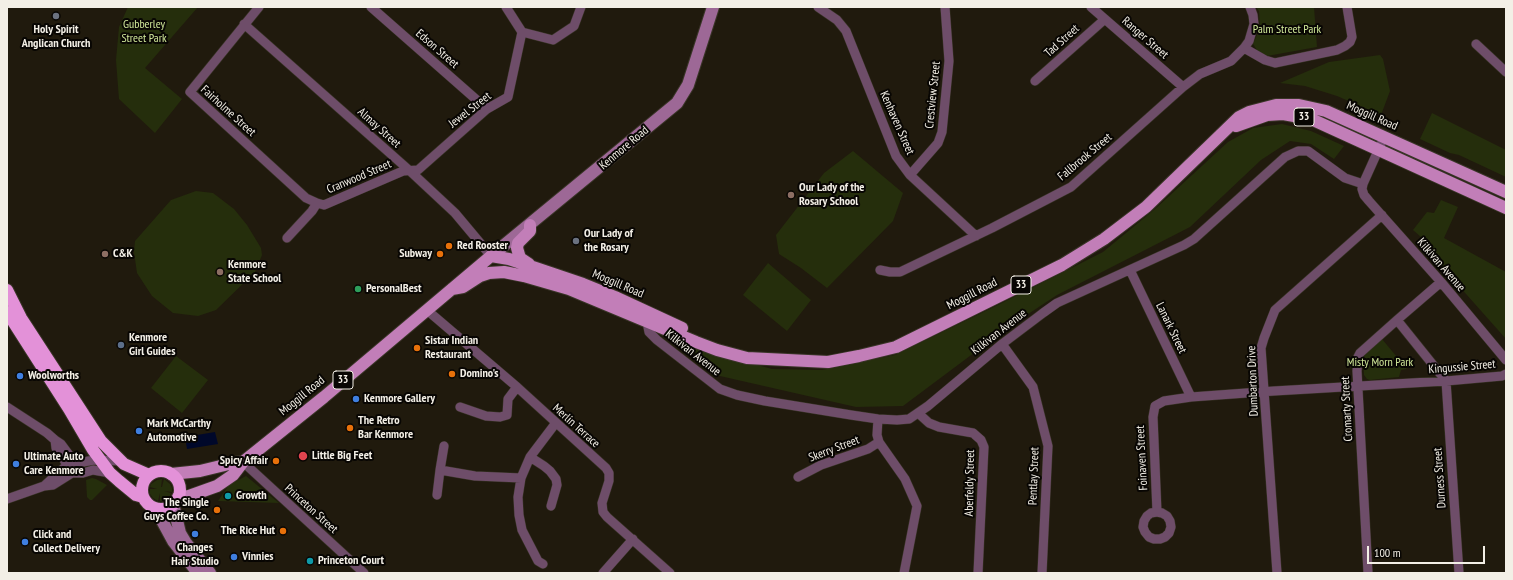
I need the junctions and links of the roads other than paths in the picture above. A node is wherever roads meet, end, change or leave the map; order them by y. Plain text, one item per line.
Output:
1 (259, 7) edge
2 (371, 7) edge
3 (506, 7) edge
4 (581, 7) edge
5 (714, 7) edge
6 (818, 7) edge
7 (945, 7) edge
8 (1091, 7) edge
9 (1250, 7) edge
10 (1347, 7) edge
11 (1104, 19) junction
12 (244, 24) junction
13 (522, 32) junction
14 (1476, 44) dead end
15 (1244, 48) junction
16 (1506, 72) edge
17 (1035, 81) dead end
18 (1183, 87) junction
19 (487, 109) junction
20 (1226, 130) junction
21 (1385, 137) junction
22 (1379, 149) junction
23 (410, 171) junction
24 (910, 175) junction
25 (1363, 184) junction
26 (1506, 192) edge
27 (317, 203) junction
28 (1506, 208) edge
29 (1382, 215) junction
30 (530, 225) junction
31 (976, 236) junction
32 (288, 238) dead end
33 (491, 256) junction
34 (532, 266) junction
35 (880, 270) dead end
36 (1130, 270) junction
37 (536, 279) junction
38 (1441, 282) junction
39 (452, 289) junction
40 (7, 290) edge
41 (428, 310) junction
42 (7, 312) edge
43 (650, 318) junction
44 (1397, 320) junction
45 (1002, 344) junction
46 (1506, 360) edge
47 (1506, 374) edge
48 (1446, 381) junction
49 (1358, 386) junction
50 (517, 388) junction
51 (1265, 392) junction
52 (1191, 397) junction
53 (1157, 404) joint
54 (7, 407) edge
55 (460, 408) dead end
56 (918, 413) junction
57 (878, 419) junction
58 (555, 424) junction
59 (879, 442) junction
60 (444, 446) dead end
61 (530, 457) junction
62 (100, 459) junction
63 (121, 461) junction
64 (243, 462) junction
65 (71, 464) junction
66 (440, 470) junction
67 (110, 472) junction
68 (76, 473) junction
69 (171, 474) junction
70 (149, 475) junction
71 (798, 477) dead end
72 (521, 478) junction
73 (44, 486) junction
74 (437, 495) dead end
75 (143, 497) junction
76 (7, 499) edge
77 (176, 501) junction
78 (551, 506) dead end
79 (158, 509) junction
80 (1157, 512) dead end
81 (633, 540) junction
82 (543, 564) dead end
83 (198, 573) edge
84 (210, 573) edge
85 (364, 573) edge
86 (603, 573) edge
87 (670, 573) edge
88 (904, 573) edge
89 (978, 573) edge
90 (1042, 573) edge
91 (1277, 573) edge
92 (1368, 573) edge
93 (1459, 573) edge

1 - 12 street, Fairholme Street
2 - 19 street, Edson Street
3 - 13 street
4 - 13 street
5 - 30 street, Kenmore Road
6 - 24 street, Kenhaven Street
7 - 24 street, Crestview Street
8 - 11 street, Ranger Street
9 - 15 street
10 - 15 street
11 - 17 street, Tad Street
11 - 18 street, Ranger Street
12 - 23 street, Almay Street
12 - 27 street, Fairholme Street
13 - 19 street, Jewel Street
14 - 16 street
15 - 18 street, Fallbrook Street
18 - 31 street, Fallbrook Street
19 - 23 street, Jewel Street
20 - 21 main road, Moggill Road / 33
20 - 22 main road, Moggill Road / 33
20 - 43 main road, Moggill Road / 33
21 - 22 street
21 - 26 main road, Moggill Road / 33
22 - 25 street
22 - 28 main road, Moggill Road / 33
23 - 27 street, Cranwood Street
23 - 33 street, Almay Street
24 - 31 street, Kenhaven Street
25 - 29 street, Kilkivan Avenue
25 - 36 street, Kilkivan Avenue
27 - 32 street, Cranwood Street
29 - 38 street, Kilkivan Avenue
29 - 51 street, Dumbarton Drive
30 - 33 street, Kenmore Road
30 - 34 main road
31 - 35 street, Fallbrook Street
33 - 34 main road, Moggill Road / 33
33 - 37 main road
33 - 39 main road, Moggill Road / 33
34 - 43 main road, Moggill Road / 33
36 - 45 street, Kilkivan Avenue
36 - 52 street, Lanark Street
37 - 39 main road, Moggill Road / 33
37 - 43 main road, Moggill Road / 33
38 - 44 street, Cromarty Street
38 - 46 street, Kilkivan Avenue
39 - 41 main road, Moggill Road / 33
40 - 63 highway, 33
41 - 50 street, Merlin Terrace
41 - 64 main road, Moggill Road / 33
42 - 62 highway
43 - 57 street, Kilkivan Avenue
44 - 48 street
44 - 49 street, Cromarty Street
45 - 56 street, Kilkivan Avenue
45 - 90 street, Pentlay Street
47 - 48 street, Kingussie Street
48 - 49 street, Kingussie Street
48 - 93 street, Durness Street
49 - 51 street, Kingussie Street
49 - 92 street, Cromarty Street
50 - 55 street
50 - 58 street, Merlin Terrace
51 - 52 street, Kingussie Street
51 - 91 street, Dumbarton Drive
52 - 53 street, Kingussie Street
53 - 80 street, Foinaven Street
54 - 65 street
56 - 57 street, Kilkivan Avenue
56 - 89 street, Aberfeldy Street
57 - 59 street
58 - 61 street
58 - 81 street, Merlin Terrace
59 - 71 street, Skerry Street
59 - 88 street
60 - 66 street
61 - 72 street
61 - 78 street
62 - 63 street
62 - 65 street
62 - 67 highway
63 - 70 highway, 33
64 - 69 main road, Moggill Road / 33
64 - 77 main road, Moggill Road / 33
64 - 85 street, Princeton Street
65 - 68 street
65 - 73 street
66 - 72 street
66 - 74 street
67 - 68 street
67 - 75 highway
68 - 73 street
69 - 70 highway, 33
69 - 77 highway
70 - 75 highway
72 - 82 street
73 - 76 street
75 - 79 highway
77 - 79 highway, 33
77 - 84 street
79 - 83 street
81 - 86 street
81 - 87 street, Merlin Terrace

